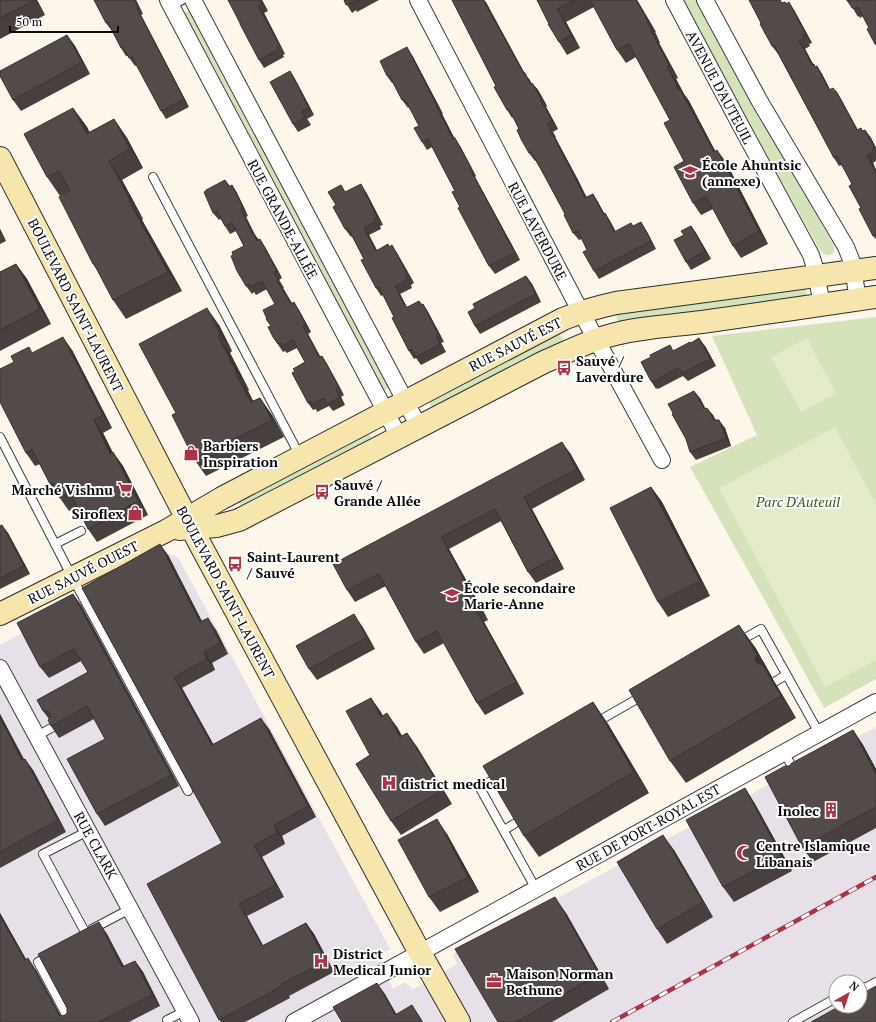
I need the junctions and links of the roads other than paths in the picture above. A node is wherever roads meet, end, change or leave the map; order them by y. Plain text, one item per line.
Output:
1 (193, 0) edge
2 (418, 0) edge
3 (674, 0) edge
4 (705, 0) edge
5 (174, 2) edge
6 (0, 158) edge
7 (153, 177) dead end
8 (876, 268) edge
9 (853, 271) junction
10 (817, 276) junction
11 (867, 299) edge
12 (822, 305) junction
13 (581, 312) junction
14 (596, 340) junction
15 (405, 401) junction
16 (385, 412) junction
17 (419, 427) junction
18 (0, 437) edge
19 (399, 437) junction
20 (300, 457) junction
21 (662, 460) dead end
22 (189, 523) junction
23 (81, 531) edge
24 (55, 544) junction
25 (72, 577) junction
26 (0, 614) edge
27 (734, 645) edge
28 (0, 668) edge
29 (786, 675) junction
30 (776, 681) dead end
31 (651, 691) edge
32 (876, 702) edge
33 (589, 726) edge
34 (53, 727) edge
35 (819, 733) junction
36 (37, 736) junction
37 (784, 752) junction
38 (507, 772) edge
39 (797, 776) edge
40 (188, 791) edge
41 (514, 824) edge
42 (88, 830) junction
43 (504, 830) junction
44 (536, 889) junction
45 (130, 908) junction
46 (54, 948) edge
47 (420, 952) junction
48 (828, 1002) edge
49 (188, 1016) edge
50 (311, 1018) edge
51 (167, 1020) dead end
52 (70, 1022) edge
53 (294, 1022) edge
54 (459, 1022) edge
55 (793, 1022) edge

1 - 15 street, RUE GRANDE-ALLÉE
2 - 13 street, RUE LAVERDURE
3 - 10 street, AVENUE D'AUTEUIL
4 - 9 street, AVENUE D'AUTEUIL
5 - 16 street, RUE GRANDE-ALLÉE
6 - 22 main road, BOULEVARD SAINT-LAURENT
7 - 20 lane
8 - 9 main road, RUE SAUVÉ EST
9 - 10 main road, RUE SAUVÉ EST
9 - 11 street, AVENUE D'AUTEUIL
10 - 12 street, AVENUE D'AUTEUIL
10 - 13 main road, RUE SAUVÉ EST
11 - 12 main road
12 - 14 main road
13 - 14 street, RUE LAVERDURE
13 - 15 main road, RUE SAUVÉ EST
14 - 17 main road
14 - 21 street, RUE LAVERDURE
15 - 16 main road, RUE SAUVÉ EST
15 - 17 street, RUE GRANDE-ALLÉE
16 - 19 street, RUE GRANDE-ALLÉE
16 - 20 main road, RUE SAUVÉ EST
17 - 19 main road
18 - 24 lane
19 - 22 main road
20 - 22 main road, RUE SAUVÉ EST
22 - 25 main road, RUE SAUVÉ OUEST
22 - 47 main road, BOULEVARD SAINT-LAURENT
23 - 24 lane
24 - 25 lane
25 - 26 main road, RUE SAUVÉ OUEST
25 - 40 lane
27 - 29 lane
28 - 36 street, RUE CLARK
29 - 30 lane
29 - 35 lane
31 - 33 lane
32 - 35 street, RUE DE PORT-ROYAL EST
34 - 36 lane
35 - 37 street, RUE DE PORT-ROYAL EST
36 - 42 street, RUE CLARK
37 - 39 lane
37 - 44 street, RUE DE PORT-ROYAL EST
38 - 43 lane
41 - 43 lane
42 - 45 street, RUE CLARK
42 - 45 lane
43 - 44 lane
44 - 47 street, RUE DE PORT-ROYAL EST
45 - 49 street, RUE CLARK
46 - 52 lane
47 - 50 street, RUE DE PORT-ROYAL EST
47 - 54 main road, BOULEVARD SAINT-LAURENT
48 - 55 lane
49 - 51 lane
50 - 53 street, RUE DE PORT-ROYAL EST

